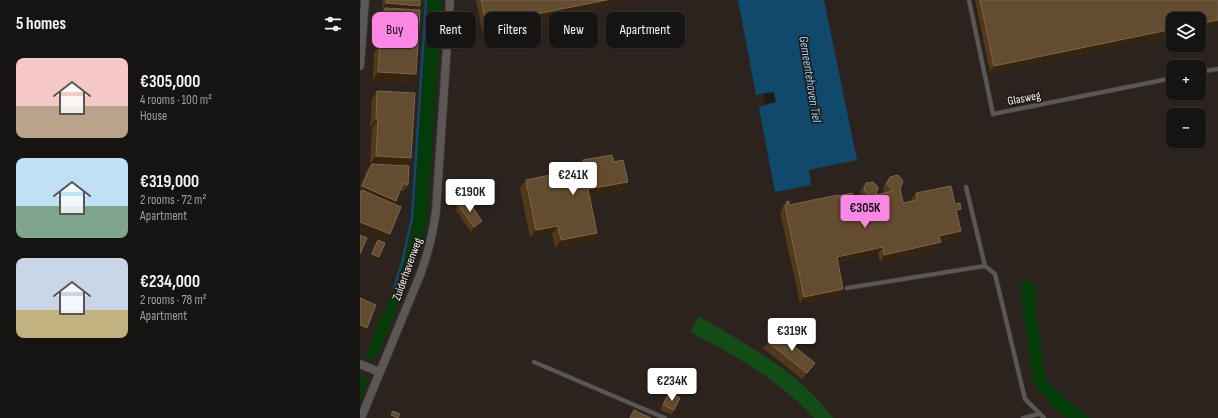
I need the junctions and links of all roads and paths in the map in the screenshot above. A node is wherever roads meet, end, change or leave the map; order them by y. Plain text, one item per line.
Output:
1 (365, 0) edge
2 (450, 0) edge
3 (969, 0) edge
4 (360, 66) edge
5 (1218, 69) edge
6 (1206, 71) edge
7 (1166, 79) edge
8 (966, 187) dead end
9 (985, 266) junction
10 (847, 288) dead end
11 (534, 362) dead end
12 (360, 364) edge
13 (379, 372) junction
14 (1039, 414) junction
15 (360, 418) edge
16 (665, 418) edge
17 (1023, 418) edge
18 (1044, 418) edge

1 - 4 street
2 - 13 street, Zuiderhavenweg
3 - 7 lane, Glasweg
5 - 6 lane
8 - 9 lane
9 - 10 lane
9 - 14 lane
11 - 16 lane
12 - 13 street
13 - 15 street, Zuiderhavenweg
14 - 17 lane
14 - 18 lane

